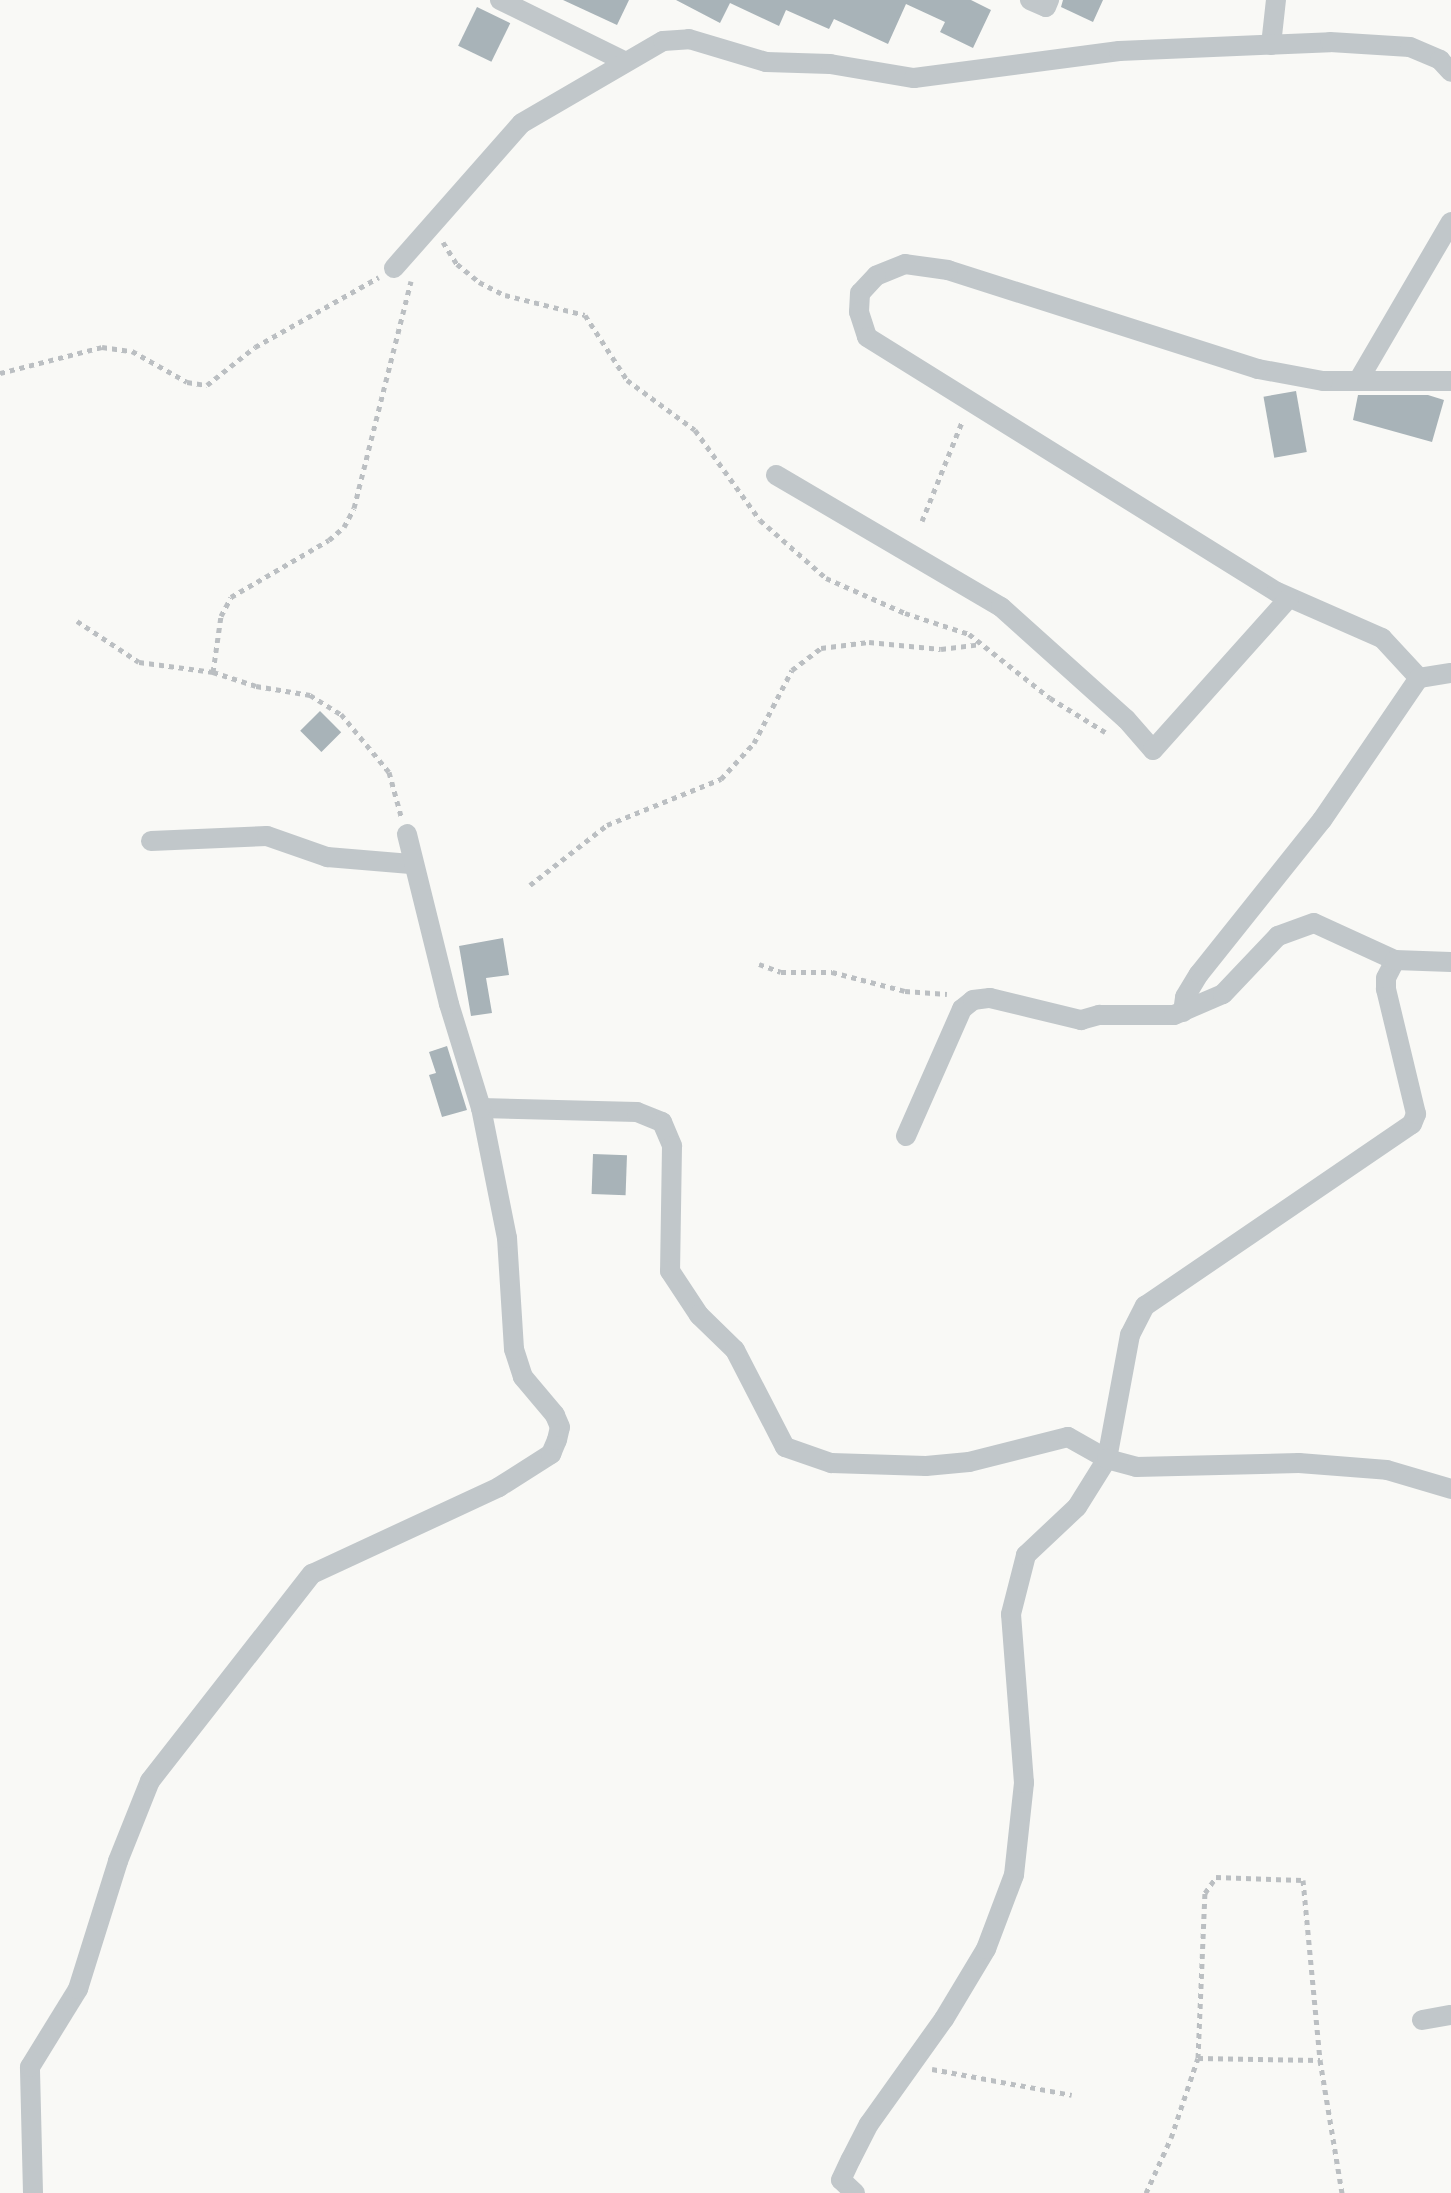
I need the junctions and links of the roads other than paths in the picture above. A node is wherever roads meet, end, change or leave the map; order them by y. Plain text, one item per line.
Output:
1 (500, 0) edge
2 (1030, 0) edge
3 (1050, 0) edge
4 (1276, 0) edge
5 (1271, 44) junction
6 (624, 61) junction
7 (1451, 72) edge
8 (1451, 222) edge
9 (394, 268) road end
10 (1358, 380) junction
11 (1451, 380) edge
12 (776, 476) dead end
13 (1288, 598) junction
14 (1451, 673) edge
15 (1419, 678) junction
16 (407, 834) road end
17 (150, 841) dead end
18 (411, 864) junction
19 (1396, 960) junction
20 (1451, 962) edge
21 (1183, 1012) junction
22 (481, 1108) junction
23 (906, 1136) dead end
24 (1107, 1459) junction
25 (1451, 1489) edge
26 (1451, 2016) edge
27 (1422, 2020) dead end
28 (33, 2193) edge
29 (855, 2193) edge

1 - 6 street
2 - 3 street
4 - 5 street
5 - 6 street
5 - 7 street
6 - 9 street
8 - 10 street
10 - 11 street
10 - 13 street
12 - 13 street
13 - 15 street
14 - 15 street
15 - 21 street
16 - 18 street
17 - 18 street
18 - 22 street
19 - 20 street
19 - 21 street
19 - 24 street
21 - 23 street
22 - 24 street
22 - 28 street
24 - 25 street
24 - 29 street
26 - 27 street

